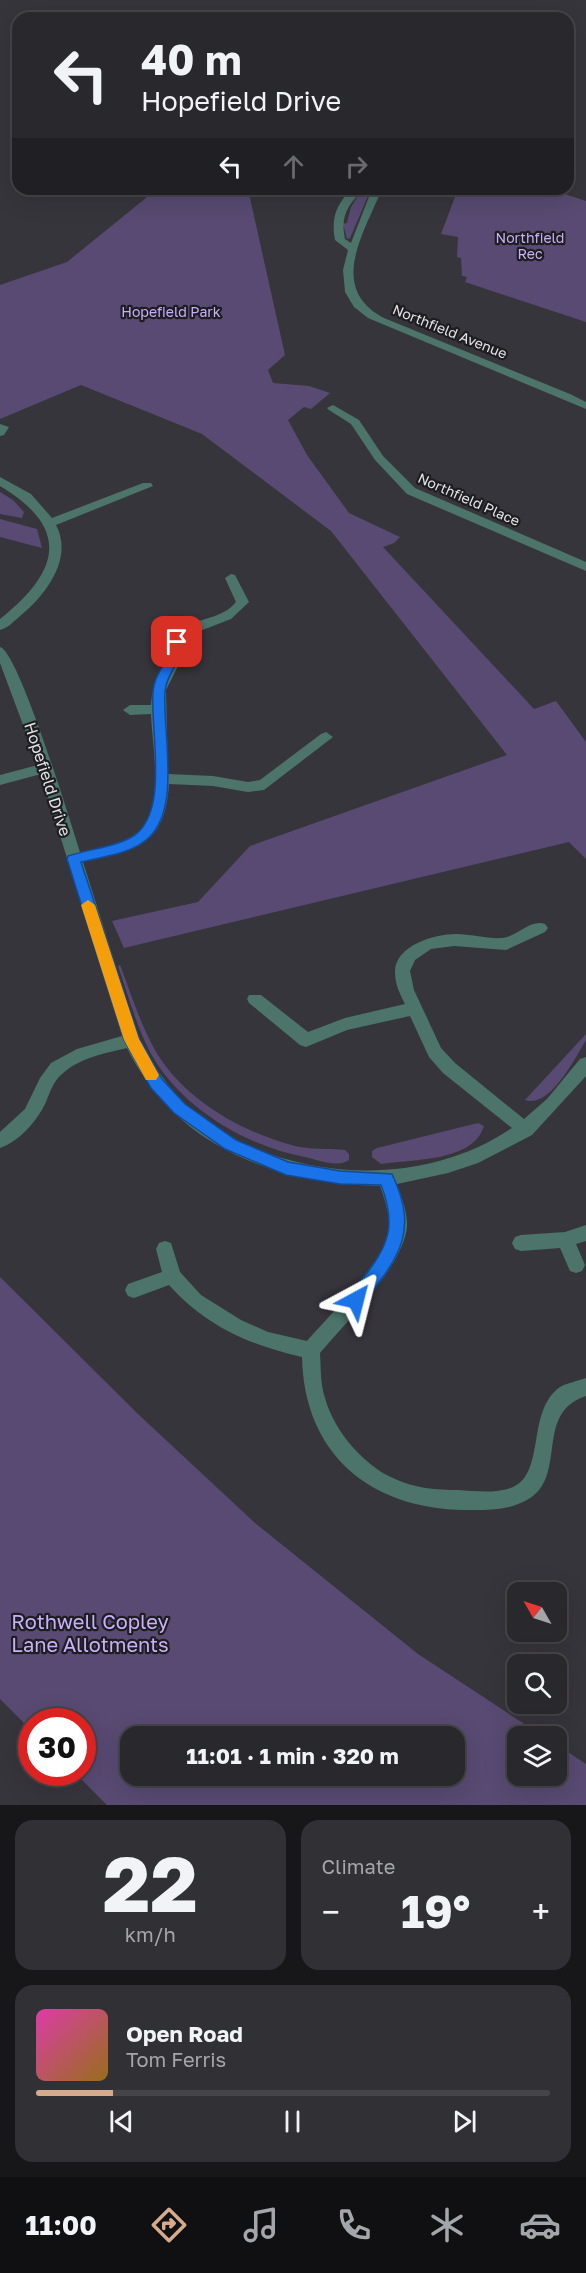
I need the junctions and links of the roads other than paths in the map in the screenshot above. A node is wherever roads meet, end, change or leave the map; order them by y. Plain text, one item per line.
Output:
1 (350, 195) edge
2 (375, 195) edge
3 (353, 249) junction
4 (586, 406) edge
5 (333, 408) dead end
6 (0, 481) edge
7 (147, 486) dead end
8 (52, 522) junction
9 (586, 567) edge
10 (231, 578) dead end
11 (0, 626) edge
12 (0, 651) edge
13 (158, 709) junction
14 (129, 710) dead end
15 (326, 737) dead end
16 (46, 768) junction
17 (161, 779) junction
18 (0, 780) edge
19 (73, 859) junction
20 (540, 928) dead end
21 (255, 999) dead end
22 (415, 1008) junction
23 (132, 1040) junction
24 (586, 1064) edge
25 (526, 1130) junction
26 (0, 1141) edge
27 (386, 1179) junction
28 (586, 1233) edge
29 (565, 1240) junction
30 (521, 1243) dead end
31 (165, 1249) dead end
32 (576, 1265) dead end
33 (172, 1276) junction
34 (134, 1290) dead end
35 (311, 1350) junction
36 (586, 1388) edge

1 - 3 street
2 - 3 street, Northfield Avenue
3 - 4 street, Northfield Avenue
5 - 9 street, Northfield Place
6 - 8 street
7 - 8 street
8 - 11 street
10 - 13 street
12 - 16 street, Hopefield Drive
13 - 14 street
13 - 17 street
15 - 17 street
16 - 18 street
16 - 19 street, Hopefield Drive
17 - 19 street
19 - 23 street, Hopefield Drive
20 - 22 street
21 - 22 street
22 - 25 street
23 - 26 street
23 - 27 street, Hopefield Drive
24 - 25 street, Hopefield Drive
25 - 27 street, Hopefield Drive
27 - 35 street
28 - 29 street
29 - 30 street
29 - 32 street
31 - 33 street
33 - 34 street
33 - 35 street
35 - 36 street

